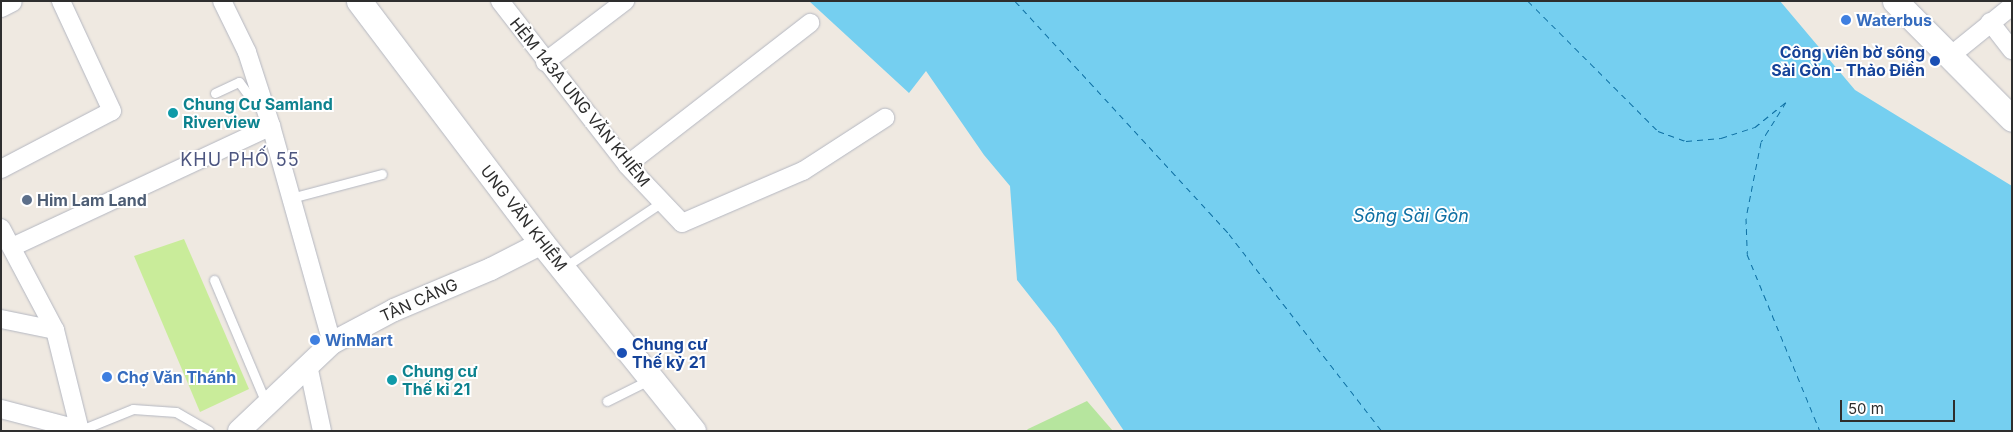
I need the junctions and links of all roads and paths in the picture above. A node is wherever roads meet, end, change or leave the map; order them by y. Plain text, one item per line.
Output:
1 (11, 1) edge
2 (61, 1) edge
3 (222, 1) edge
4 (359, 1) edge
5 (500, 1) edge
6 (625, 1) edge
7 (1895, 1) edge
8 (1, 6) edge
9 (2012, 6) edge
10 (1990, 22) junction
11 (810, 23) dead end
12 (2012, 50) edge
13 (1949, 57) junction
14 (545, 62) junction
15 (215, 92) dead end
16 (261, 92) junction
17 (885, 118) dead end
18 (2012, 119) edge
19 (271, 126) junction
20 (627, 165) junction
21 (1, 169) edge
22 (382, 174) dead end
23 (291, 198) junction
24 (662, 202) junction
25 (1, 228) edge
26 (542, 243) junction
27 (12, 247) junction
28 (563, 268) junction
29 (214, 280) dead end
30 (1, 319) edge
31 (55, 330) junction
32 (332, 343) junction
33 (308, 364) junction
34 (652, 378) junction
35 (607, 401) dead end
36 (266, 403) junction
37 (1, 409) edge
38 (80, 430) edge
39 (209, 431) edge
40 (239, 431) edge
41 (322, 431) edge
42 (693, 431) edge

1 - 8 street
2 - 21 street
3 - 16 street
4 - 26 main road, UNG VĂN KHIÊM
5 - 14 street, HẺM 143A UNG VĂN KHIÊM
6 - 14 street
7 - 13 main road
9 - 10 street
10 - 12 street
10 - 13 street
11 - 20 street
13 - 18 main road
14 - 20 street, HẺM 143A UNG VĂN KHIÊM
15 - 16 lane
16 - 19 street
17 - 24 street, HẺM 143A UNG VĂN KHIÊM
19 - 23 street
19 - 27 street
20 - 24 street, HẺM 143A UNG VĂN KHIÊM
22 - 23 lane
23 - 32 street
24 - 28 lane
25 - 27 street
26 - 28 main road, UNG VĂN KHIÊM
26 - 32 street, TÂN CẢNG
27 - 31 street
28 - 34 main road, UNG VĂN KHIÊM
29 - 36 lane
30 - 31 street
31 - 38 street
32 - 33 street, TÂN CẢNG
33 - 36 street, TÂN CẢNG
33 - 41 street
34 - 35 lane
34 - 42 main road, UNG VĂN KHIÊM
36 - 40 street, TÂN CẢNG
37 - 38 street
38 - 39 lane

